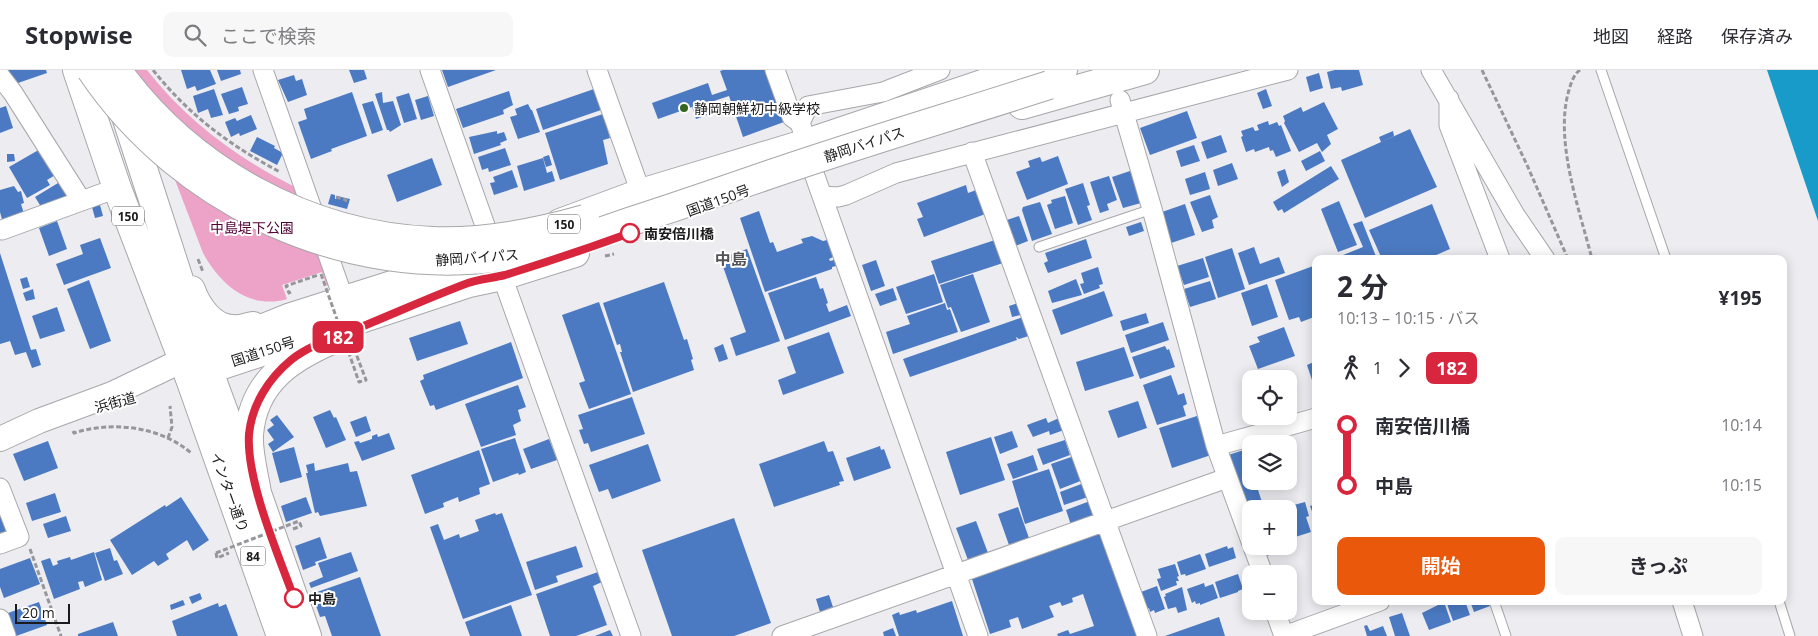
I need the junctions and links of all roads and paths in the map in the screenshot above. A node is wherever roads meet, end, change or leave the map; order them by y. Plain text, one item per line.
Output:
1 (77, 70) edge
2 (91, 70) edge
3 (111, 70) edge
4 (116, 70) edge
5 (263, 70) edge
6 (430, 70) edge
7 (597, 70) edge
8 (775, 70) edge
9 (940, 70) edge
10 (1099, 70) edge
11 (1145, 70) edge
12 (1288, 70) edge
13 (1431, 70) edge
14 (1482, 70) edge
15 (1580, 70) edge
16 (1601, 70) edge
17 (1046, 75) edge
18 (0, 76) edge
19 (6, 94) edge
20 (1449, 98) junction
21 (1123, 107) junction
22 (806, 144) junction
23 (972, 152) junction
24 (118, 188) junction
25 (641, 193) junction
26 (822, 196) junction
27 (81, 200) junction
28 (153, 204) junction
29 (1152, 208) junction
30 (2, 230) dead end
31 (1039, 247) dead end
32 (493, 248) junction
33 (1498, 255) edge
34 (1543, 255) edge
35 (1566, 255) edge
36 (1591, 255) edge
37 (1665, 255) edge
38 (197, 256) dead end
39 (203, 274) dead end
40 (502, 276) junction
41 (469, 283) junction
42 (297, 290) dead end
43 (344, 300) junction
44 (291, 317) junction
45 (355, 352) dead end
46 (195, 365) junction
47 (170, 406) dead end
48 (1312, 419) edge
49 (70, 427) dead end
50 (168, 438) junction
51 (0, 439) edge
52 (1216, 446) junction
53 (195, 456) dead end
54 (1227, 478) junction
55 (0, 488) edge
56 (257, 493) junction
57 (1106, 521) junction
58 (290, 530) dead end
59 (19, 537) junction
60 (236, 540) dead end
61 (0, 544) edge
62 (239, 550) dead end
63 (229, 554) dead end
64 (1259, 565) edge
65 (956, 575) junction
66 (1369, 605) edge
67 (1495, 605) edge
68 (1683, 605) edge
69 (1780, 605) edge
70 (0, 619) edge
71 (1279, 620) edge
72 (6, 636) edge
73 (61, 636) edge
74 (281, 636) edge
75 (307, 636) edge
76 (631, 636) edge
77 (782, 636) edge
78 (978, 636) edge
79 (1147, 636) edge
80 (1284, 636) edge
81 (1506, 636) edge
82 (1692, 636) edge
83 (1790, 636) edge

1 - 24 main road, 150
2 - 17 main road, 静岡バイパス / 150, bridge
3 - 28 main road, 国道150号 / 150
4 - 17 main road, 静岡バイパス / 150, bridge
5 - 43 street
6 - 32 street
7 - 25 street
8 - 22 street
9 - 22 street
10 - 17 main road, 国道150号 / 150
11 - 22 main road, 国道150号 / 150
12 - 21 street
13 - 20 street
14 - 35 path
15 - 36 path
16 - 37 lane
17 - 22 main road, 国道150号 / 150
18 - 19 street
19 - 27 street
20 - 33 street
20 - 34 street
21 - 23 street
21 - 29 street
22 - 25 main road, 国道150号 / 150
22 - 26 street
22 - 40 main road, 国道150号 / 150
23 - 26 street
23 - 57 street
24 - 27 street
24 - 46 main road, 150
25 - 32 main road, 国道150号 / 150
26 - 65 street
27 - 30 street
28 - 44 main road, 国道150号 / 150
28 - 46 main road, 国道150号 / 150
29 - 31 lane
29 - 52 street
32 - 43 main road, 国道150号 / 150
38 - 39 path
40 - 41 main road, 国道150号 / 150
40 - 76 street
41 - 46 main road, 国道150号 / 150
41 - 56 main road
42 - 45 path, bridge
43 - 44 main road, 国道150号 / 150
44 - 46 main road, 国道150号 / 150
46 - 51 street, 浜街道
46 - 56 main road, インター通り / 84
46 - 74 main road, インター通り / 84
47 - 50 path
48 - 52 street
49 - 50 path
50 - 53 path
52 - 54 street
54 - 57 street
54 - 64 street
55 - 59 street
56 - 75 main road, インター通り / 84
57 - 65 street
57 - 79 street
58 - 63 path, bridge
59 - 61 street
59 - 73 path
60 - 62 path
65 - 77 street
65 - 78 street
66 - 80 street
67 - 81 lane
68 - 82 street
69 - 83 lane
70 - 72 street
71 - 80 street

